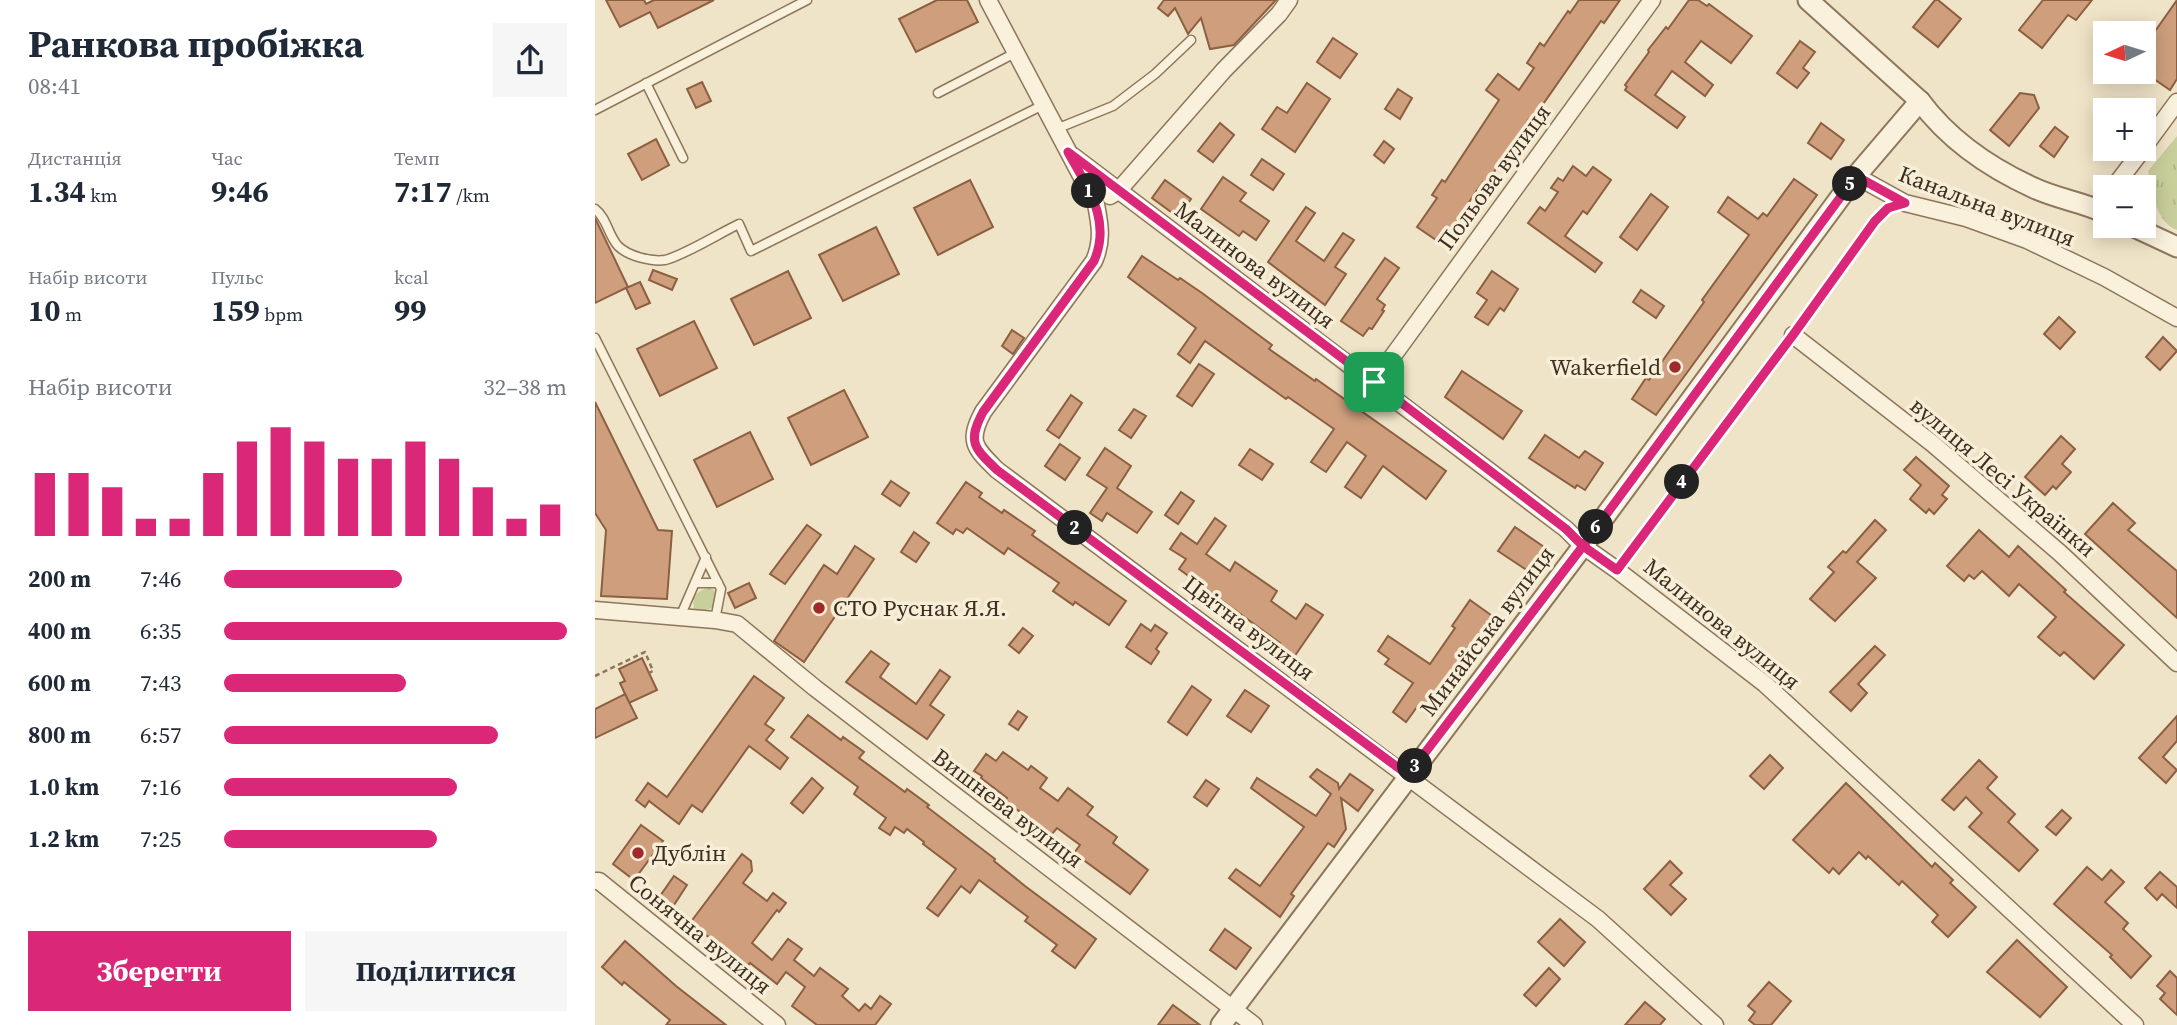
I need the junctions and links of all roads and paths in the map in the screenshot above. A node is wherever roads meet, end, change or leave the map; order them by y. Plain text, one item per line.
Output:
1 (807, 0) edge
2 (988, 0) edge
3 (1289, 0) edge
4 (1652, 0) edge
5 (1808, 0) edge
6 (1191, 40) dead end
7 (1016, 52) junction
8 (646, 83) junction
9 (938, 93) dead end
10 (1920, 101) junction
11 (2177, 102) edge
12 (1043, 105) junction
13 (595, 110) edge
14 (1056, 128) junction
15 (2156, 130) edge
16 (1068, 152) junction
17 (683, 158) dead end
18 (1856, 176) junction
19 (1118, 191) junction
20 (1905, 203) junction
21 (1096, 204) junction
22 (2093, 204) edge
23 (595, 209) edge
24 (2156, 237) edge
25 (2177, 247) edge
26 (2177, 318) edge
27 (1793, 335) junction
28 (595, 338) edge
29 (1374, 382) junction
30 (1583, 546) junction
31 (706, 557) junction
32 (1617, 570) junction
33 (695, 583) junction
34 (717, 583) junction
35 (595, 610) edge
36 (680, 617) junction
37 (715, 620) junction
38 (2177, 663) edge
39 (649, 673) dead end
40 (595, 676) edge
41 (1408, 775) junction
42 (595, 881) edge
43 (1233, 1009) junction
44 (777, 1025) edge
45 (1221, 1025) edge
46 (1254, 1025) edge
47 (1715, 1025) edge
48 (2134, 1025) edge

1 - 8 lane
2 - 7 street
3 - 19 street
4 - 29 street, Польова вулиця
5 - 10 street
6 - 14 lane
7 - 9 lane
7 - 12 street
8 - 13 lane
8 - 17 lane
10 - 18 street, Минайська вулиця
10 - 22 street
11 - 15 street
12 - 14 street
12 - 23 lane
14 - 16 street
16 - 19 street, Малинова вулиця
16 - 21 street
18 - 20 street, Канальна вулиця
18 - 30 street, Минайська вулиця
19 - 21 street
19 - 29 street, Малинова вулиця
20 - 26 street, Канальна вулиця
20 - 27 lane
21 - 41 street, Цвітна вулиця
24 - 25 street
27 - 32 lane
27 - 38 street, вулиця Лесі Українки
28 - 31 lane
29 - 30 street, Малинова вулиця
30 - 32 street, Малинова вулиця
30 - 41 street, Минайська вулиця
31 - 33 lane
31 - 34 lane
32 - 48 street, Малинова вулиця
33 - 34 lane
33 - 36 lane
34 - 37 lane
35 - 36 street
36 - 37 street
37 - 43 street, Вишнева вулиця
39 - 40 path
41 - 43 street, Минайська вулиця
41 - 47 street, Цвітна вулиця
42 - 44 street, Сонячна вулиця
43 - 45 street, Минайська вулиця
43 - 46 street, Вишнева вулиця

